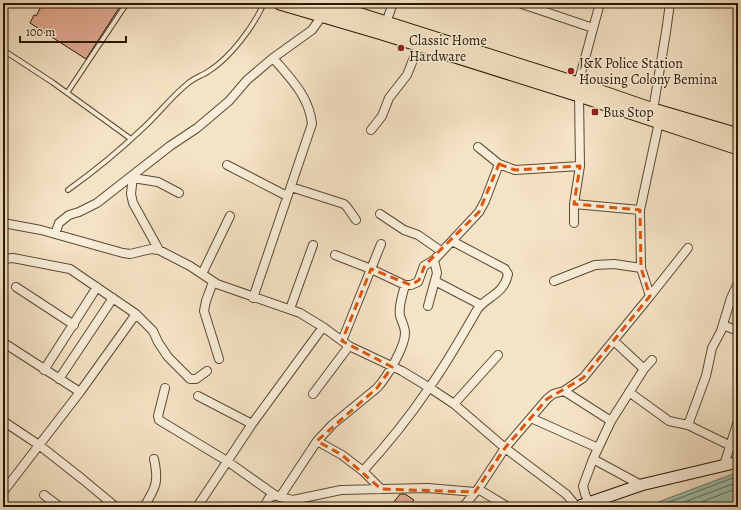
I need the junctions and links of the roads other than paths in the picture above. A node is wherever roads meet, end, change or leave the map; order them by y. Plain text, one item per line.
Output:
1 (127, 3) edge
2 (264, 3) edge
3 (280, 3) edge
4 (393, 3) edge
5 (519, 3) edge
6 (600, 3) edge
7 (670, 3) edge
8 (322, 9) edge
9 (386, 23) junction
10 (593, 28) junction
11 (419, 45) junction
12 (3, 50) edge
13 (273, 58) junction
14 (579, 90) junction
15 (67, 93) junction
16 (653, 110) junction
17 (659, 122) junction
18 (371, 130) dead end
19 (738, 135) edge
20 (131, 139) junction
21 (478, 147) dead end
22 (738, 148) edge
23 (499, 164) junction
24 (227, 165) dead end
25 (580, 166) junction
26 (133, 177) junction
27 (291, 187) junction
28 (68, 190) dead end
29 (179, 193) dead end
30 (287, 196) junction
31 (574, 204) junction
32 (640, 210) junction
33 (380, 214) dead end
34 (230, 216) dead end
35 (356, 220) dead end
36 (3, 223) edge
37 (574, 223) dead end
38 (55, 234) junction
39 (452, 241) junction
40 (381, 244) dead end
41 (313, 245) dead end
42 (688, 248) dead end
43 (160, 250) junction
44 (441, 251) junction
45 (335, 255) dead end
46 (3, 259) edge
47 (434, 260) junction
48 (641, 268) junction
49 (371, 269) junction
50 (202, 274) junction
51 (435, 281) junction
52 (554, 281) dead end
53 (213, 282) junction
54 (738, 283) edge
55 (405, 285) junction
56 (16, 287) dead end
57 (97, 287) junction
58 (650, 296) junction
59 (113, 298) junction
60 (253, 298) junction
61 (481, 305) junction
62 (428, 306) dead end
63 (290, 310) junction
64 (136, 314) junction
65 (74, 325) junction
66 (723, 325) junction
67 (323, 327) junction
68 (738, 331) edge
69 (614, 341) junction
70 (4, 343) edge
71 (345, 343) junction
72 (498, 355) dead end
73 (219, 359) dead end
74 (652, 360) dead end
75 (392, 367) junction
76 (644, 369) junction
77 (44, 370) junction
78 (207, 371) dead end
79 (59, 379) junction
80 (165, 388) dead end
81 (430, 388) junction
82 (564, 391) junction
83 (80, 392) junction
84 (629, 392) junction
85 (313, 394) dead end
86 (198, 396) dead end
87 (454, 404) junction
88 (531, 418) junction
89 (3, 421) edge
90 (611, 421) junction
91 (738, 421) edge
92 (252, 424) junction
93 (688, 426) junction
94 (317, 441) junction
95 (39, 445) junction
96 (731, 446) junction
97 (504, 448) junction
98 (598, 448) junction
99 (154, 459) dead end
100 (593, 459) junction
101 (227, 461) junction
102 (738, 462) edge
103 (724, 465) junction
104 (363, 472) junction
105 (641, 485) junction
106 (380, 489) junction
107 (476, 491) junction
108 (3, 492) edge
109 (44, 494) dead end
110 (277, 496) junction
111 (589, 503) junction
112 (114, 506) edge
113 (60, 507) edge
114 (144, 507) edge
115 (197, 507) edge
116 (264, 507) edge
117 (463, 507) edge
118 (508, 507) edge
119 (577, 507) edge

1 - 15 lane
2 - 20 lane
3 - 8 main road
4 - 9 street
5 - 10 street
6 - 10 street
7 - 16 street
8 - 9 main road
8 - 11 main road
8 - 13 street
9 - 14 main road
10 - 14 street
11 - 14 main road
11 - 18 street
12 - 15 lane
13 - 26 street
13 - 27 street
14 - 16 main road
14 - 17 main road
14 - 25 street
15 - 20 lane
16 - 19 main road
17 - 22 main road
17 - 32 street
20 - 28 lane
21 - 23 street
23 - 25 street
23 - 39 street
24 - 30 street
25 - 31 street
26 - 29 street
26 - 38 street
26 - 43 street
27 - 30 street
27 - 35 street
30 - 60 street
31 - 32 street
31 - 37 street
32 - 48 street
33 - 44 street
34 - 50 street
36 - 38 street
38 - 43 street
39 - 44 street
39 - 61 street
40 - 49 street
41 - 63 street
42 - 58 street
43 - 50 street
44 - 47 street
45 - 49 street
46 - 57 street
47 - 51 street
47 - 55 street
48 - 52 street
48 - 58 street
49 - 55 street
49 - 71 street
50 - 53 street
51 - 61 street
51 - 62 street
53 - 60 street
53 - 73 street
54 - 66 street
55 - 75 street
56 - 65 street
57 - 59 street
57 - 65 street
58 - 69 street
59 - 64 street
59 - 79 street
60 - 63 street
61 - 81 street
63 - 67 street
64 - 78 street
64 - 83 street
65 - 77 street
66 - 68 street
66 - 93 street
67 - 71 street
67 - 92 street
69 - 76 street
69 - 82 street
70 - 77 street
71 - 75 street
71 - 85 street
72 - 87 street
74 - 76 street
75 - 81 street
75 - 94 street
76 - 84 street
77 - 79 street
79 - 83 street
80 - 101 street
81 - 87 street
81 - 104 street
82 - 88 street
82 - 90 street
83 - 95 street
84 - 90 street
84 - 93 street
86 - 92 street
87 - 97 street
88 - 97 street
88 - 98 street
89 - 95 street
90 - 98 street
91 - 96 street
92 - 101 street
93 - 96 street
94 - 104 street
94 - 110 street
95 - 108 street
95 - 112 street
96 - 103 street
97 - 107 street
97 - 119 street
98 - 100 street
99 - 114 street
100 - 105 street
100 - 111 street
101 - 110 street
101 - 115 street
102 - 103 street
103 - 105 street
104 - 106 street
105 - 111 street
106 - 107 street
106 - 110 street
107 - 117 street
107 - 118 street
109 - 113 street
110 - 116 street
111 - 119 street

